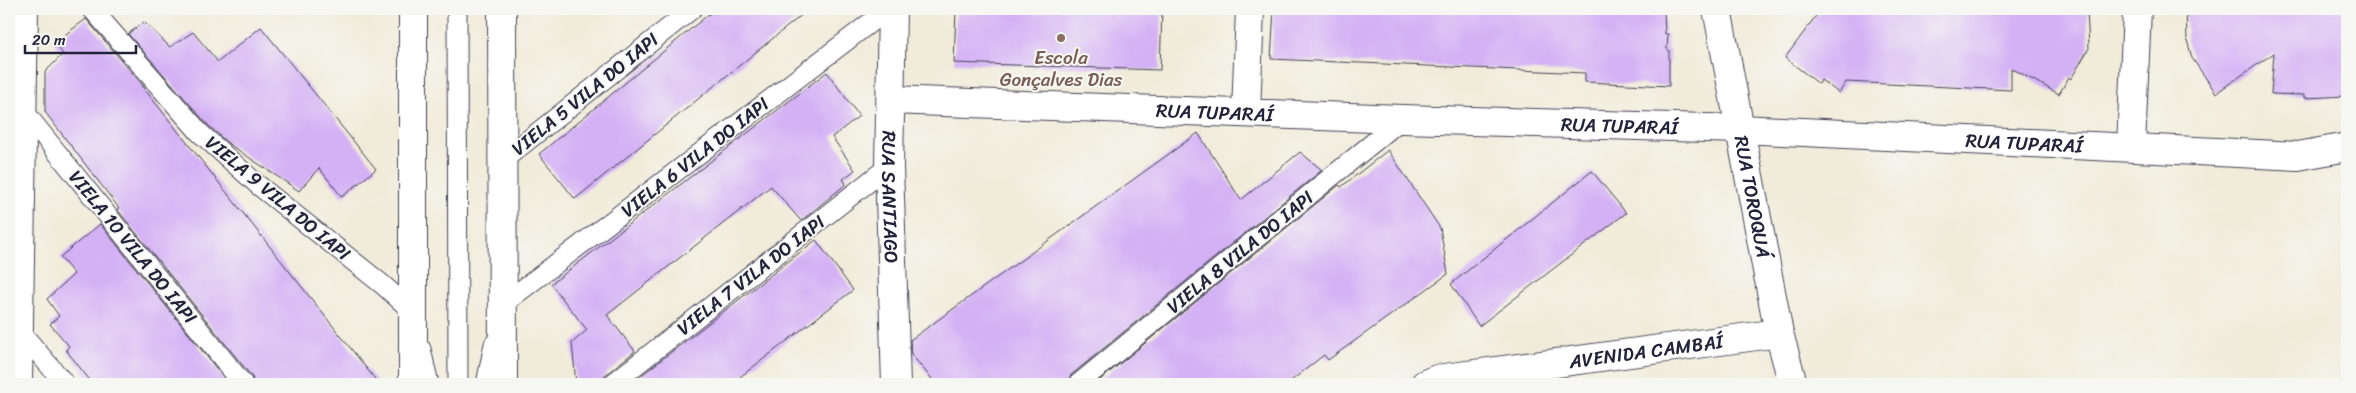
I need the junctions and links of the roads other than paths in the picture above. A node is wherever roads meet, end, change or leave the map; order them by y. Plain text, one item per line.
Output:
1 (24, 9) edge
2 (92, 9) edge
3 (413, 9) edge
4 (457, 9) edge
5 (502, 9) edge
6 (692, 9) edge
7 (888, 9) edge
8 (892, 9) edge
9 (1250, 9) edge
10 (1717, 9) edge
11 (2137, 9) edge
12 (891, 100) junction
13 (23, 110) junction
14 (1246, 113) junction
15 (1402, 119) junction
16 (1741, 129) junction
17 (2130, 147) junction
18 (2347, 147) edge
19 (502, 161) junction
20 (889, 166) junction
21 (502, 305) junction
22 (413, 312) junction
23 (19, 330) junction
24 (1779, 333) junction
25 (18, 384) edge
26 (64, 384) edge
27 (243, 384) edge
28 (413, 384) edge
29 (429, 384) edge
30 (458, 384) edge
31 (486, 384) edge
32 (502, 384) edge
33 (612, 384) edge
34 (896, 384) edge
35 (1078, 384) edge
36 (1425, 384) edge
37 (1793, 384) edge

1 - 13 street
2 - 22 lane, VIELA 9 VILA DO IAPI
3 - 22 street
4 - 30 lane
5 - 19 street
6 - 19 lane, VIELA 5 VILA DO IAPI
7 - 21 lane, VIELA 6 VILA DO IAPI
8 - 12 street, RUA SANTIAGO
9 - 14 street
10 - 16 street, RUA TOROQUÁ
11 - 17 street
12 - 14 street, RUA TUPARAÍ
12 - 20 street, RUA SANTIAGO
13 - 23 street
13 - 27 lane, VIELA 10 VILA DO IAPI
14 - 15 street, RUA TUPARAÍ
15 - 16 street, RUA TUPARAÍ
15 - 35 lane, VIELA 8 VILA DO IAPI
16 - 17 street, RUA TUPARAÍ
16 - 24 street, RUA TOROQUÁ
17 - 18 street, RUA TUPARAÍ
19 - 21 street
20 - 33 lane, VIELA 7 VILA DO IAPI
20 - 34 street, RUA SANTIAGO
21 - 31 lane
21 - 32 street
22 - 28 street
22 - 29 lane
23 - 25 street
23 - 26 lane
24 - 36 street, AVENIDA CAMBAÍ
24 - 37 street, RUA TOROQUÁ

